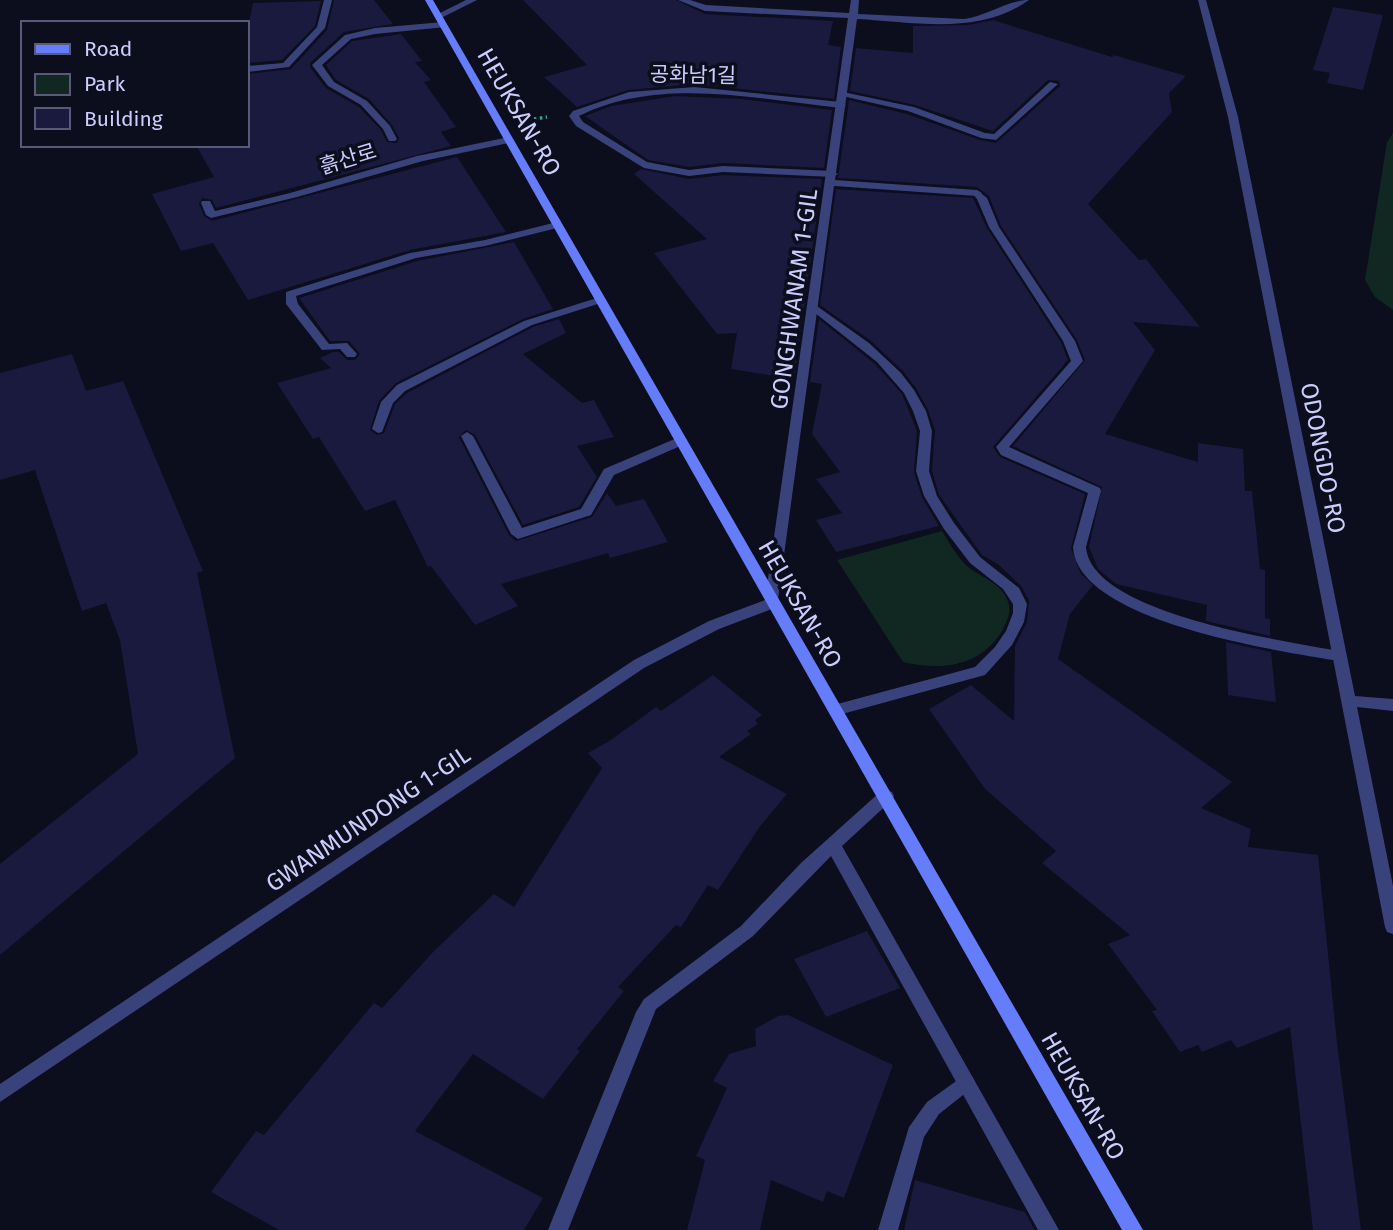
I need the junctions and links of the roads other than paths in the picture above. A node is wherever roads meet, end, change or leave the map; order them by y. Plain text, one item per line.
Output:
1 (328, 0) edge
2 (429, 0) edge
3 (473, 0) edge
4 (682, 0) edge
5 (855, 0) edge
6 (1025, 0) edge
7 (1202, 0) edge
8 (853, 16) junction
9 (440, 20) junction
10 (248, 69) edge
11 (1053, 84) dead end
12 (842, 100) junction
13 (392, 139) dead end
14 (509, 140) junction
15 (832, 178) junction
16 (206, 203) dead end
17 (557, 225) junction
18 (600, 300) junction
19 (814, 307) junction
20 (351, 355) dead end
21 (378, 429) dead end
22 (467, 436) dead end
23 (681, 441) junction
24 (772, 603) junction
25 (1339, 656) junction
26 (1348, 701) junction
27 (1393, 705) edge
28 (835, 710) junction
29 (886, 796) junction
30 (833, 844) junction
31 (1393, 927) edge
32 (966, 1082) junction
33 (0, 1094) edge
34 (558, 1230) edge
35 (888, 1230) edge
36 (1049, 1230) edge
37 (1133, 1230) edge

1 - 10 street
2 - 9 street, HEUKSAN-RO
3 - 9 street
4 - 8 street
5 - 8 street, GONGHWANAM 1-GIL
6 - 8 street
7 - 25 street, ODONGDO-RO
8 - 12 street, GONGHWANAM 1-GIL
9 - 13 street, 흙산로
9 - 14 street, HEUKSAN-RO
11 - 12 street
12 - 15 street, GONGHWANAM 1-GIL
12 - 15 street, 공화남1길
14 - 16 street, 흙산로
14 - 17 street, HEUKSAN-RO
15 - 19 street, GONGHWANAM 1-GIL
15 - 25 street
17 - 18 street, HEUKSAN-RO
17 - 20 street
18 - 21 street
18 - 23 street, HEUKSAN-RO
19 - 24 street, GONGHWANAM 1-GIL
19 - 28 street
22 - 23 street
23 - 24 street, HEUKSAN-RO
24 - 28 street, HEUKSAN-RO
24 - 33 street, GWANMUNDONG 1-GIL
25 - 26 street, ODONGDO-RO
26 - 27 street
26 - 31 street, ODONGDO-RO
28 - 29 street, HEUKSAN-RO
29 - 30 street
29 - 37 street, HEUKSAN-RO
30 - 32 street
30 - 34 street
32 - 35 street
32 - 36 street

